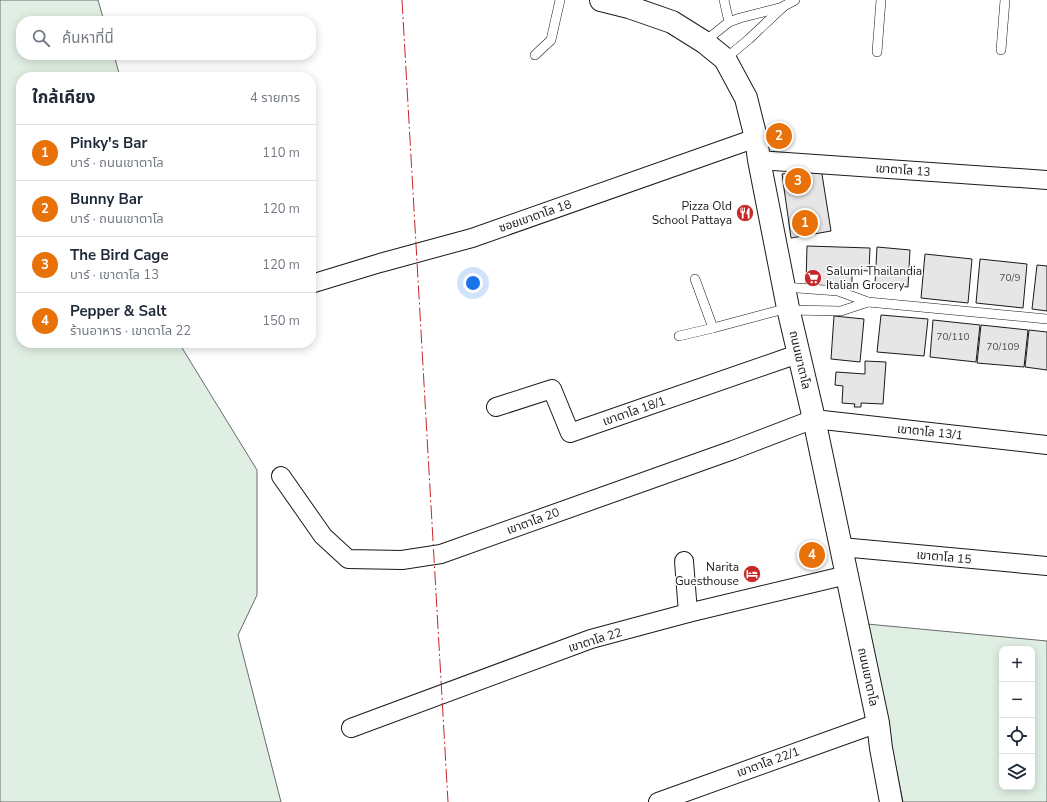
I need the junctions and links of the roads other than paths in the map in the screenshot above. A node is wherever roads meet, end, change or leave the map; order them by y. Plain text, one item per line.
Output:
1 (560, 0) edge
2 (601, 0) edge
3 (724, 0) edge
4 (795, 0) edge
5 (881, 0) edge
6 (1005, 0) edge
7 (630, 3) edge
8 (784, 6) junction
9 (729, 22) junction
10 (704, 42) junction
11 (1001, 50) dead end
12 (877, 52) dead end
13 (535, 55) dead end
14 (725, 59) junction
15 (756, 138) junction
16 (759, 160) junction
17 (1047, 180) edge
18 (695, 278) dead end
19 (316, 282) edge
20 (787, 302) junction
21 (868, 302) junction
22 (1047, 319) edge
23 (714, 328) junction
24 (679, 336) dead end
25 (798, 354) junction
26 (496, 407) dead end
27 (814, 419) junction
28 (1047, 445) edge
29 (281, 476) dead end
30 (841, 547) junction
31 (684, 561) dead end
32 (1047, 566) edge
33 (847, 575) junction
34 (688, 613) junction
35 (878, 723) junction
36 (351, 728) dead end
37 (658, 802) edge
38 (891, 802) edge

1 - 13 lane
2 - 7 street, ถนนเขาตาโล
3 - 9 lane
4 - 8 lane
5 - 12 lane
6 - 11 lane
7 - 10 street, ถนนเขาตาโล
8 - 9 lane
8 - 14 lane
9 - 10 lane
10 - 14 street, ถนนเขาตาโล
14 - 15 street, ถนนเขาตาโล
15 - 16 street, ถนนเขาตาโล
15 - 19 street, ซอยเขาตาโล 18
16 - 17 street, เขาตาโล 13
16 - 20 street, ถนนเขาตาโล
18 - 23 lane
20 - 21 lane
20 - 21 lane
20 - 23 lane
20 - 25 street, ถนนเขาตาโล
21 - 22 lane
23 - 24 lane
25 - 26 street, เขาตาโล 18/1
25 - 27 street, ถนนเขาตาโล
27 - 28 street, เขาตาโล 13/1
27 - 29 street, เขาตาโล 20
27 - 30 street, ถนนเขาตาโล
30 - 32 street, เขาตาโล 15
30 - 33 street, ถนนเขาตาโล
31 - 34 street
33 - 34 street, เขาตาโล 22
33 - 35 street, ถนนเขาตาโล
34 - 36 street, เขาตาโล 22
35 - 37 street, เขาตาโล 22/1
35 - 38 street, ถนนเขาตาโล

